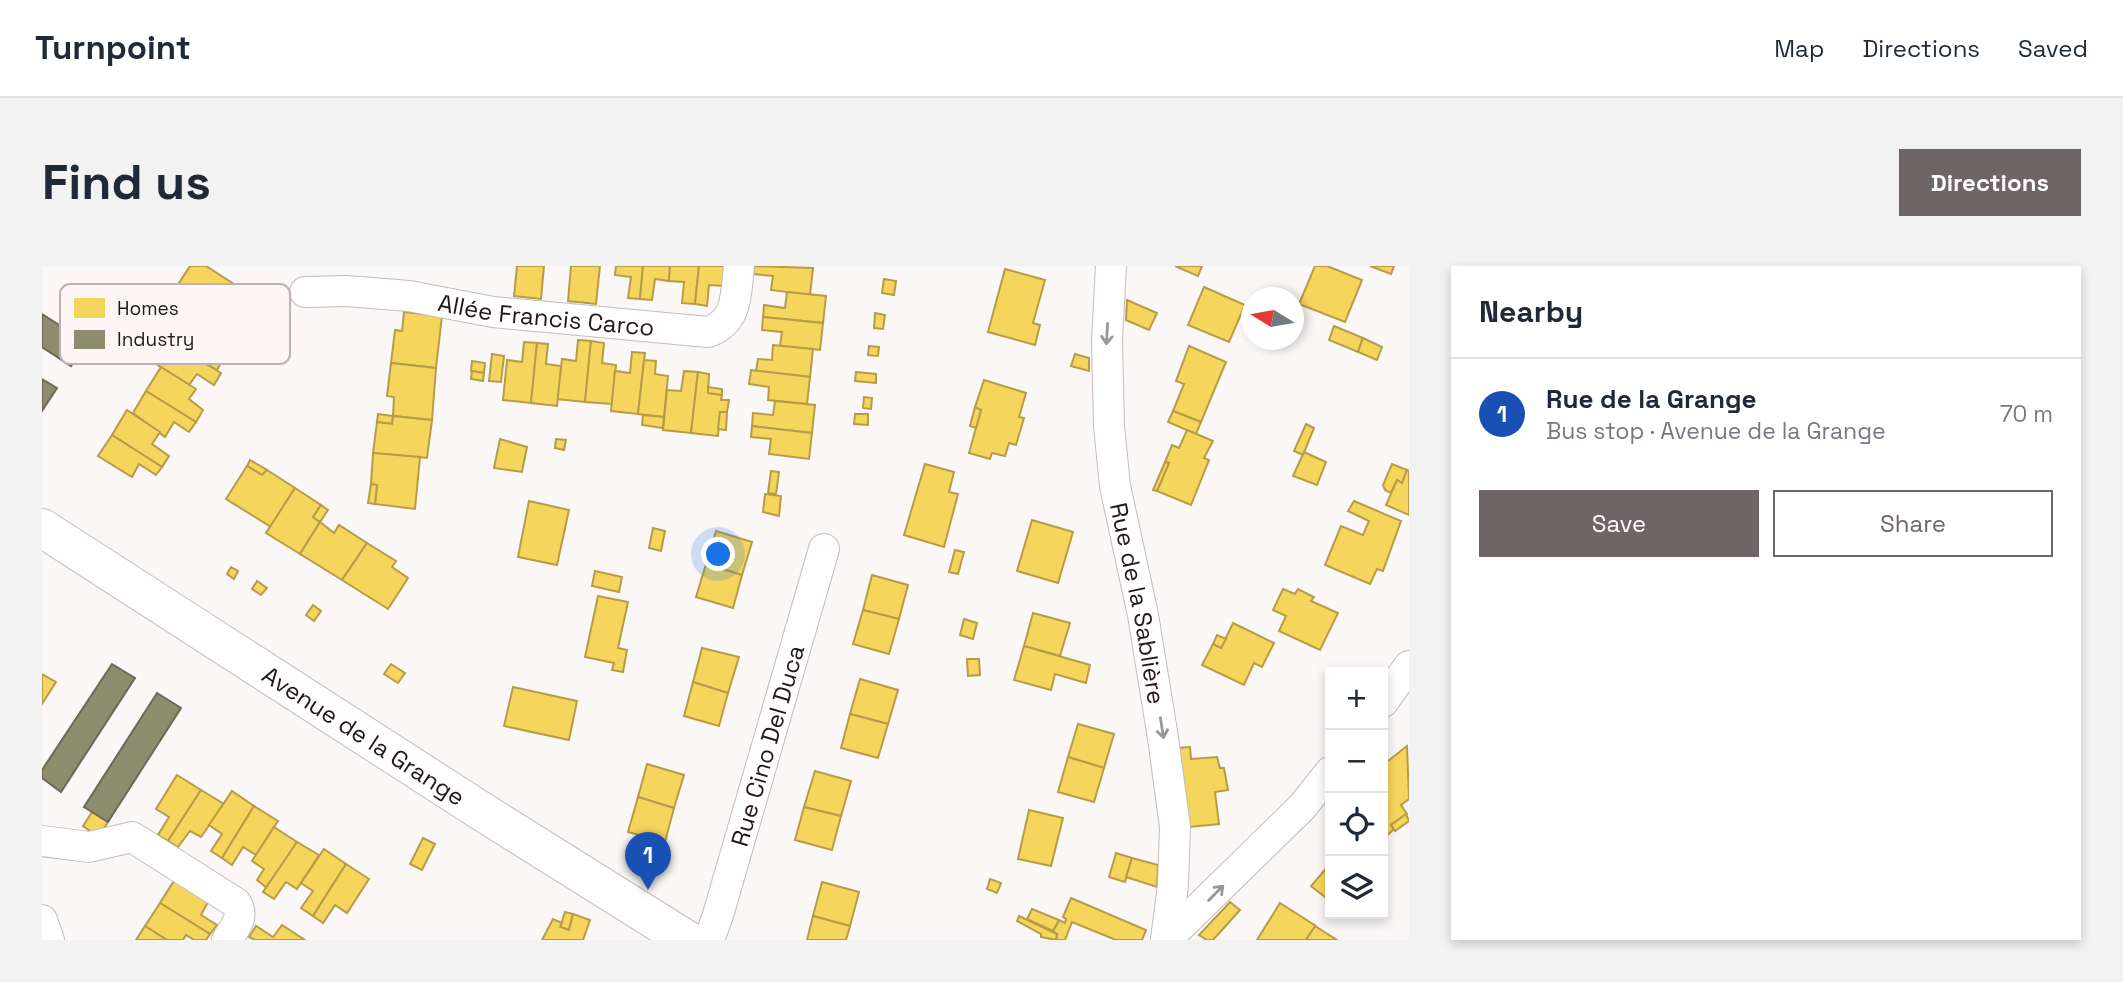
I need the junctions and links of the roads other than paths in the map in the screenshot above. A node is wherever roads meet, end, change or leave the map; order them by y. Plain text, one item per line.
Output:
1 (739, 266) edge
2 (1111, 266) edge
3 (305, 292) dead end
4 (42, 528) edge
5 (824, 549) dead end
6 (1409, 666) edge
7 (1388, 695) edge
8 (1325, 778) edge
9 (42, 841) edge
10 (42, 920) edge
11 (49, 940) edge
12 (227, 940) edge
13 (687, 940) edge
14 (709, 940) edge
15 (1166, 940) edge

1 - 3 street, Allée Francis Carco
2 -> 15 street, Rue de la Sablière
4 - 13 street, Avenue de la Grange
5 - 14 street, Rue Cino Del Duca
6 - 7 street
15 -> 8 street
9 - 12 street
10 - 11 street

